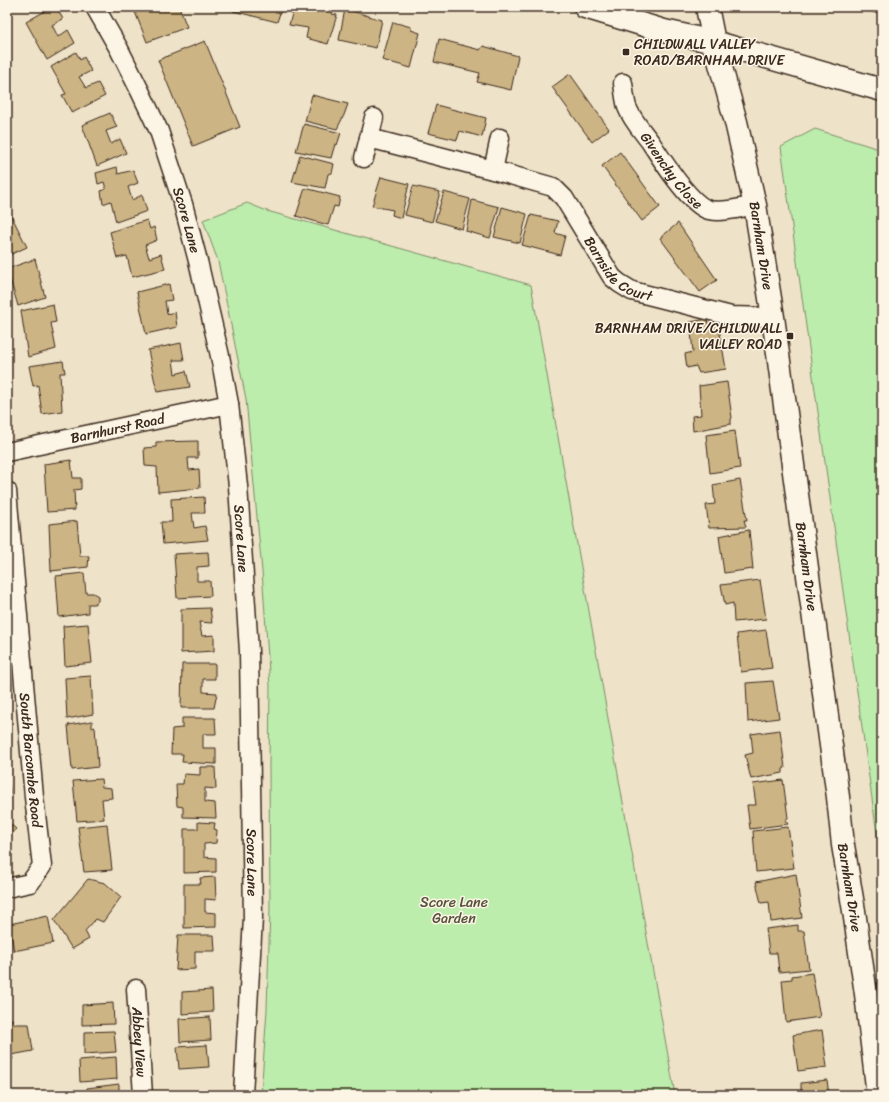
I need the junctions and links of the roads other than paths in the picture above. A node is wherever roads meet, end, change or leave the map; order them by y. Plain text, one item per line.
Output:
1 (95, 7) edge
2 (585, 7) edge
3 (707, 7) edge
4 (714, 42) junction
5 (623, 83) dead end
6 (882, 90) edge
7 (374, 118) dead end
8 (369, 138) junction
9 (500, 138) dead end
10 (364, 158) dead end
11 (493, 170) junction
12 (754, 206) junction
13 (773, 318) junction
14 (229, 404) junction
15 (7, 452) edge
16 (7, 491) edge
17 (7, 888) edge
18 (136, 989) dead end
19 (143, 1095) edge
20 (243, 1095) edge
21 (878, 1095) edge

1 - 14 street, Score Lane
2 - 4 street
3 - 4 street, Barnham Drive
4 - 6 street
4 - 12 street, Barnham Drive
5 - 12 street, Givenchy Close
7 - 8 street
8 - 10 street
8 - 11 street, Barnside Court
9 - 11 street
11 - 13 street, Barnside Court
12 - 13 street, Barnham Drive
13 - 21 street, Barnham Drive
14 - 15 street, Barnhurst Road
14 - 20 street, Score Lane
16 - 17 street, South Barcombe Road
18 - 19 street, Abbey View

